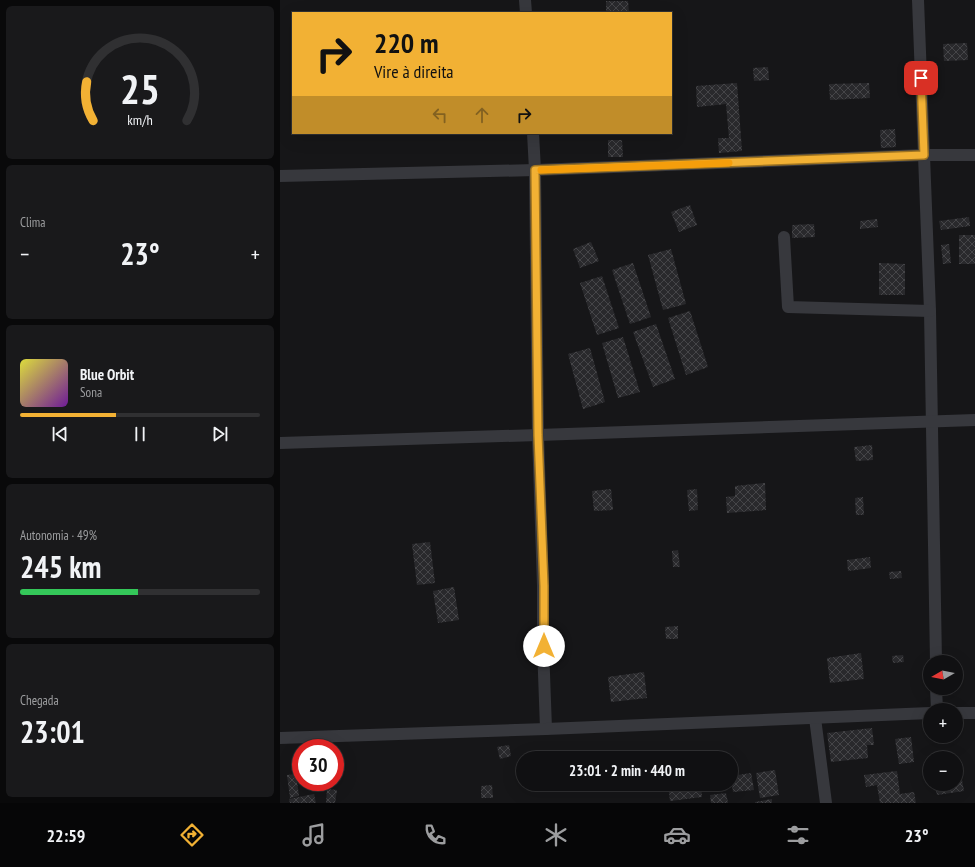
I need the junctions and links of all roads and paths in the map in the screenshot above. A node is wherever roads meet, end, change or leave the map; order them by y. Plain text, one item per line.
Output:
1 (525, 0) edge
2 (918, 0) edge
3 (526, 12) edge
4 (533, 134) edge
5 (924, 155) junction
6 (975, 155) edge
7 (535, 170) junction
8 (280, 176) edge
9 (784, 237) dead end
10 (930, 311) junction
11 (975, 420) edge
12 (932, 422) junction
13 (538, 435) junction
14 (280, 443) edge
15 (936, 655) edge
16 (923, 713) edge
17 (963, 713) edge
18 (975, 713) edge
19 (815, 718) junction
20 (546, 729) junction
21 (280, 738) edge
22 (826, 803) edge

1 - 3 street
2 - 5 street
4 - 7 street
5 - 6 street
5 - 7 street
5 - 10 street
7 - 8 street
7 - 13 street
9 - 10 street
10 - 12 street
11 - 12 street
12 - 13 street
12 - 15 street
13 - 14 street
13 - 20 street
16 - 19 street
17 - 18 street
19 - 20 street
19 - 22 street
20 - 21 street

